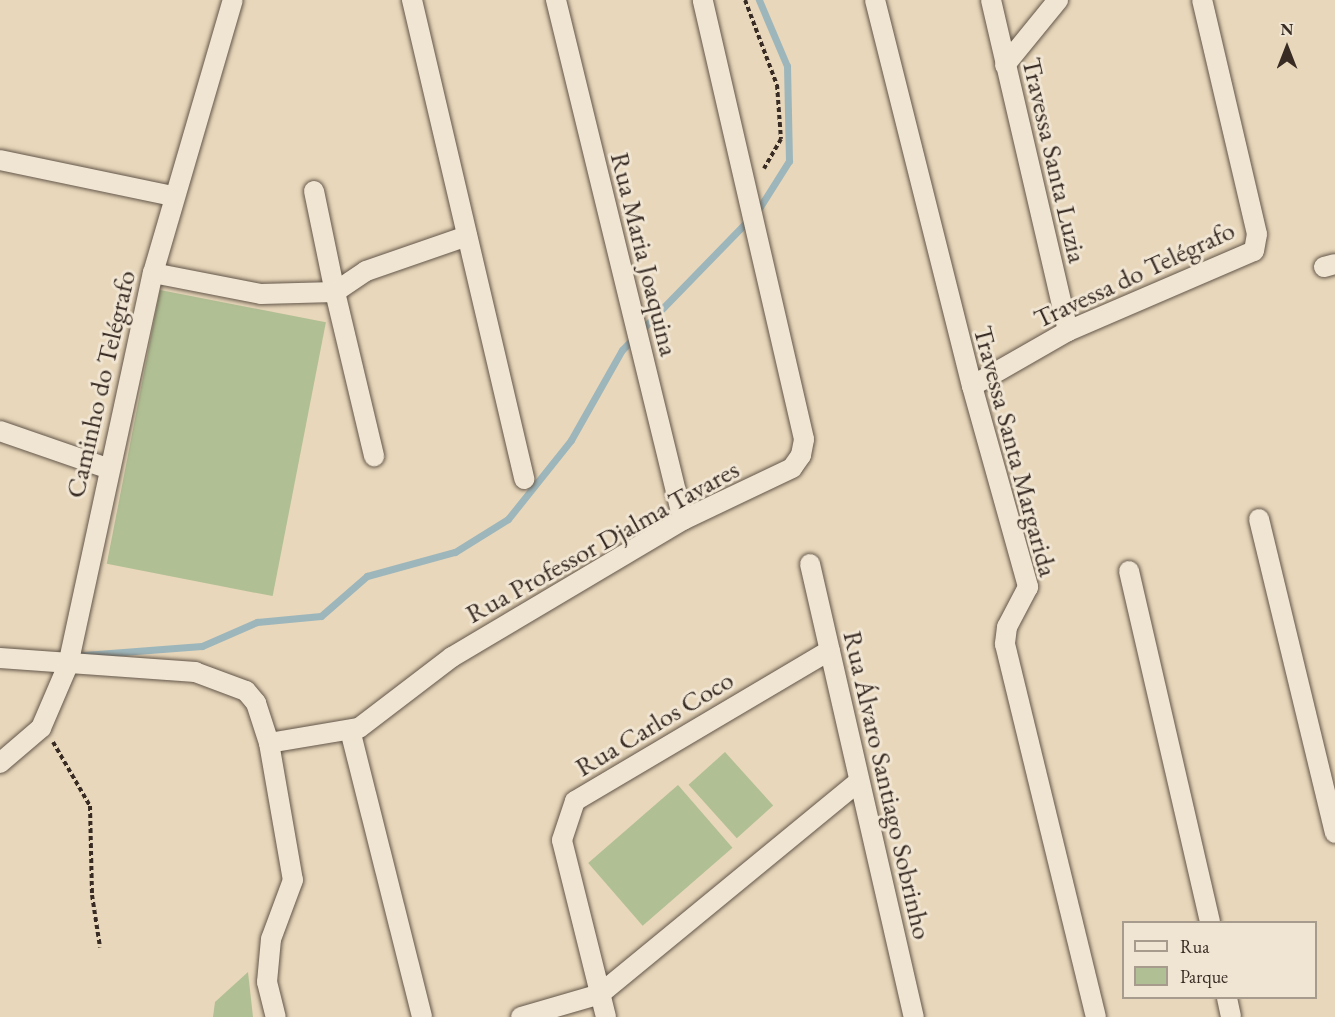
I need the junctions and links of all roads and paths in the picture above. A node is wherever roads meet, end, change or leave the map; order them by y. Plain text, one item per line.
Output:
1 (233, 0) edge
2 (412, 0) edge
3 (556, 0) edge
4 (703, 0) edge
5 (745, 0) edge
6 (875, 0) edge
7 (991, 0) edge
8 (1058, 0) edge
9 (1202, 0) edge
10 (1005, 65) junction
11 (0, 160) edge
12 (748, 188) junction
13 (314, 191) dead end
14 (172, 196) junction
15 (466, 236) junction
16 (153, 273) junction
17 (335, 292) junction
18 (1068, 331) junction
19 (972, 386) junction
20 (0, 431) edge
21 (374, 456) dead end
22 (107, 468) junction
23 (524, 479) dead end
24 (1259, 519) dead end
25 (683, 520) junction
26 (810, 564) dead end
27 (1129, 571) dead end
28 (830, 650) junction
29 (0, 658) edge
30 (68, 666) junction
31 (41, 728) junction
32 (350, 730) junction
33 (269, 743) junction
34 (0, 763) edge
35 (858, 782) junction
36 (1335, 833) edge
37 (1210, 921) edge
38 (100, 946) dead end
39 (600, 994) junction
40 (1227, 999) edge
41 (909, 1014) edge
42 (276, 1017) edge
43 (422, 1017) edge
44 (520, 1017) edge
45 (606, 1017) edge
46 (1096, 1017) edge
47 (1231, 1017) edge

1 - 14 street, Caminho do Telégrafo
2 - 15 street
3 - 25 street, Rua Maria Joaquina
4 - 12 street, Rua Professor Djalma Tavares
5 - 12 path
6 - 19 street, Travessa Santa Margarida
7 - 10 street, Travessa Santa Luzia
8 - 10 street
9 - 18 street, Travessa do Telégrafo
10 - 18 street, Travessa Santa Luzia
11 - 14 street
12 - 25 street, Rua Professor Djalma Tavares
13 - 17 street
14 - 16 street, Caminho do Telégrafo
15 - 17 street
15 - 23 street
16 - 17 street
16 - 22 street, Caminho do Telégrafo
17 - 21 street
18 - 19 street, Travessa do Telégrafo
19 - 46 street, Travessa Santa Margarida
20 - 22 street
22 - 30 street, Caminho do Telégrafo
24 - 36 street
25 - 32 street, Rua Professor Djalma Tavares
26 - 28 street, Rua Álvaro Santiago Sobrinho
27 - 37 street
28 - 35 street, Rua Álvaro Santiago Sobrinho
28 - 39 street, Rua Carlos Coco
29 - 30 street
30 - 31 street, Caminho do Telégrafo
30 - 33 street
31 - 34 street, Caminho do Telégrafo
31 - 38 path
32 - 33 street, Rua Professor Djalma Tavares
32 - 43 street
33 - 42 street
35 - 39 street
35 - 41 street, Rua Álvaro Santiago Sobrinho
39 - 44 street
39 - 45 street, Rua Carlos Coco
40 - 47 street

